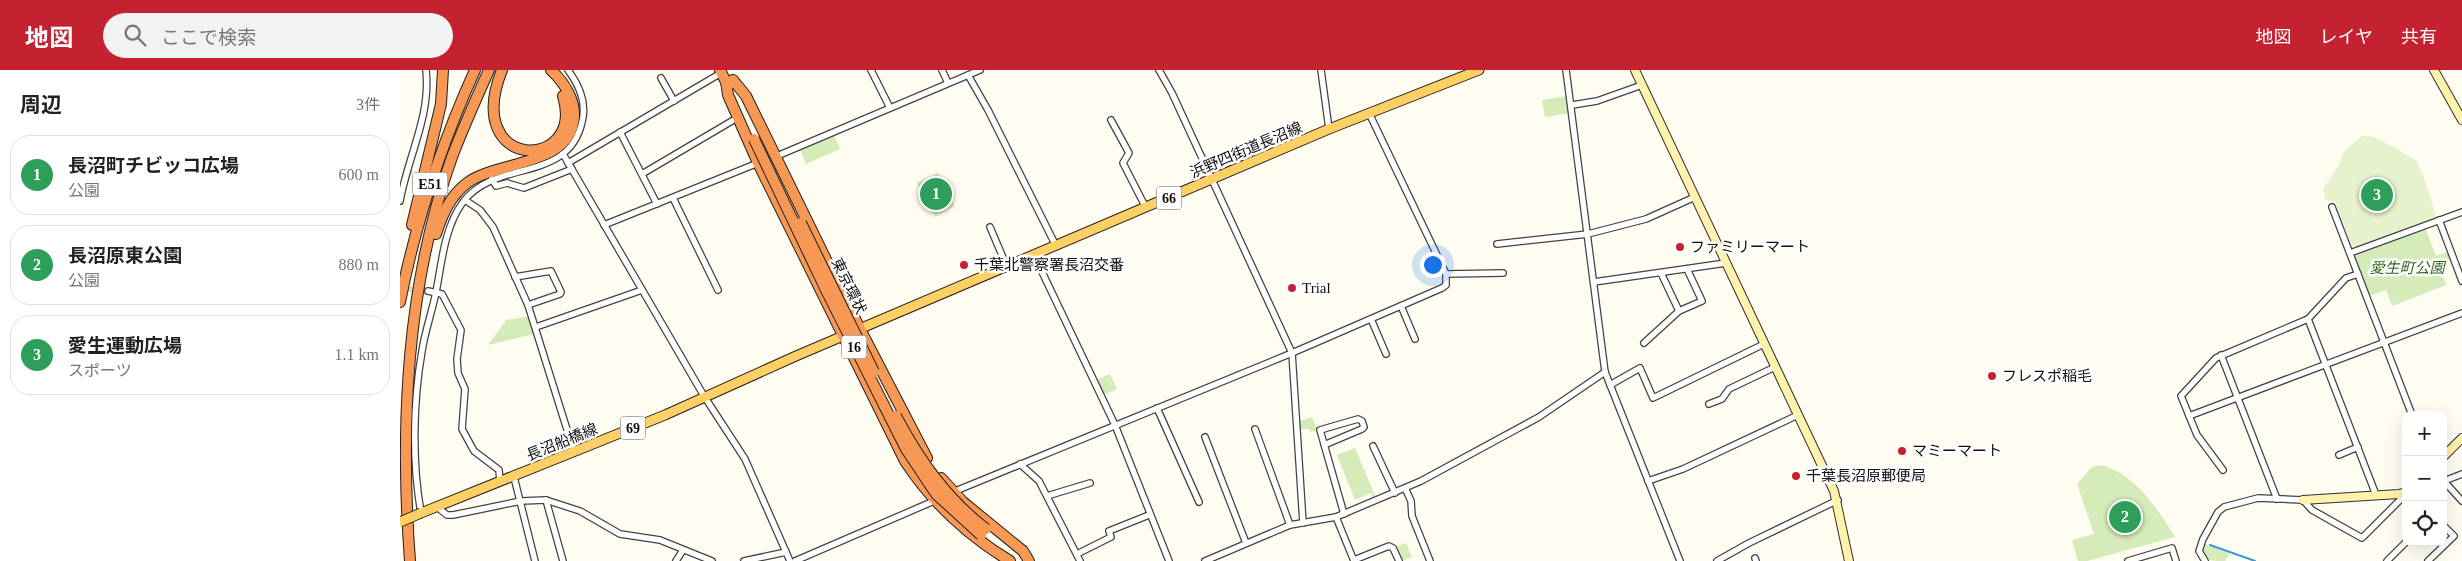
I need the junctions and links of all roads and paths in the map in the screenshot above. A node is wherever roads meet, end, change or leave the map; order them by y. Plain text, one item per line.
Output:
1 (426, 70) edge
2 (443, 70) edge
3 (475, 70) edge
4 (489, 70) edge
5 (502, 70) edge
6 (543, 70) edge
7 (551, 70) edge
8 (568, 70) edge
9 (871, 70) edge
10 (942, 70) edge
11 (980, 70) edge
12 (1159, 70) edge
13 (1321, 70) edge
14 (1479, 70) edge
15 (1566, 70) edge
16 (1635, 70) edge
17 (2434, 70) edge
18 (725, 75) edge
19 (968, 75) junction
20 (661, 78) dead end
21 (948, 83) junction
22 (1642, 85) junction
23 (674, 101) junction
24 (1572, 105) junction
25 (890, 108) junction
26 (1369, 113) junction
27 (738, 118) junction
28 (1111, 120) dead end
29 (2462, 120) edge
30 (1329, 129) junction
31 (620, 132) junction
32 (562, 154) junction
33 (777, 156) junction
34 (568, 163) junction
35 (758, 163) junction
36 (572, 169) junction
37 (642, 174) junction
38 (492, 179) junction
39 (1212, 180) junction
40 (1694, 196) junction
41 (673, 198) junction
42 (465, 200) junction
43 (400, 201) edge
44 (657, 204) junction
45 (2332, 207) dead end
46 (1146, 208) junction
47 (2462, 212) edge
48 (2440, 220) junction
49 (604, 225) junction
50 (990, 227) dead end
51 (1588, 234) junction
52 (1497, 244) dead end
53 (1056, 246) junction
54 (2350, 254) junction
55 (1034, 255) junction
56 (1726, 263) junction
57 (1007, 267) junction
58 (1687, 269) junction
59 (1503, 273) dead end
60 (1661, 273) junction
61 (1446, 274) junction
62 (2358, 274) junction
63 (405, 276) junction
64 (515, 278) junction
65 (2462, 281) edge
66 (1594, 282) junction
67 (642, 290) junction
68 (718, 290) dead end
69 (428, 291) tunnel mouth
70 (436, 293) junction
71 (400, 302) edge
72 (528, 305) junction
73 (1400, 306) junction
74 (1678, 311) junction
75 (2462, 313) edge
76 (1370, 319) junction
77 (2308, 319) junction
78 (536, 327) junction
79 (860, 329) junction
80 (842, 337) junction
81 (1414, 339) dead end
82 (1644, 343) dead end
83 (2384, 343) junction
84 (1764, 344) junction
85 (1292, 353) junction
86 (1386, 354) dead end
87 (2221, 355) junction
88 (407, 363) junction
89 (2326, 364) junction
90 (1774, 366) junction
91 (1605, 372) junction
92 (1610, 384) junction
93 (704, 396) junction
94 (2238, 398) junction
95 (1709, 404) dead end
96 (1157, 408) junction
97 (2410, 411) edge
98 (1798, 415) junction
99 (2189, 416) junction
100 (1115, 425) junction
101 (1255, 429) dead end
102 (1205, 437) dead end
103 (2462, 438) edge
104 (1324, 445) junction
105 (1373, 446) dead end
106 (2358, 447) junction
107 (574, 452) junction
108 (2339, 455) dead end
109 (2444, 456) edge
110 (1020, 464) junction
111 (2224, 470) dead end
112 (2462, 474) edge
113 (514, 477) junction
114 (2447, 479) edge
115 (1648, 481) junction
116 (500, 482) junction
117 (2447, 483) edge
118 (1090, 484) dead end
119 (1405, 488) junction
120 (953, 492) junction
121 (1394, 493) junction
122 (2402, 493) edge
123 (2376, 495) junction
124 (1048, 496) junction
125 (2402, 497) edge
126 (2277, 499) junction
127 (546, 500) junction
128 (1838, 500) junction
129 (2303, 500) junction
130 (2462, 500) edge
131 (520, 501) junction
132 (934, 501) junction
133 (1199, 502) dead end
134 (437, 507) junction
135 (421, 513) junction
136 (1344, 514) junction
137 (1149, 515) junction
138 (1336, 517) junction
139 (400, 522) edge
140 (1303, 523) junction
141 (1290, 525) junction
142 (2447, 529) edge
143 (406, 532) junction
144 (984, 532) junction
145 (1246, 543) junction
146 (2447, 543) edge
147 (2402, 546) edge
148 (2444, 546) edge
149 (683, 550) junction
150 (786, 552) junction
151 (1077, 554) junction
152 (2151, 558) edge
153 (1354, 560) edge
154 (410, 561) edge
155 (417, 561) edge
156 (535, 561) edge
157 (563, 561) edge
158 (676, 561) edge
159 (712, 561) edge
160 (744, 561) edge
161 (790, 561) edge
162 (795, 561) edge
163 (1010, 561) edge
164 (1018, 561) edge
165 (1030, 561) edge
166 (1080, 561) edge
167 (1169, 561) edge
168 (1205, 561) edge
169 (1398, 561) edge
170 (1430, 561) edge
171 (1680, 561) edge
172 (1717, 561) edge
173 (1849, 561) edge
174 (2128, 561) edge
175 (2176, 561) edge
176 (2205, 561) edge
177 (2387, 561) edge
178 (2428, 561) edge

1 - 43 street
2 - 63 highway
3 - 63 highway, E51
4 - 88 highway, E51
5 - 6 highway
7 - 88 highway
8 - 32 street
9 - 25 street
10 - 21 street
11 - 19 street
12 - 39 street
13 - 30 street
14 - 26 main road, 浜野四街道長沼線 / 66
15 - 24 street
16 - 22 street
17 - 29 street
18 - 23 street
18 - 27 highway, 16
18 - 33 highway
18 - 144 highway, 東京環状 / 16, bridge
19 - 21 street
19 - 53 street
20 - 23 street
21 - 25 street
22 - 24 street
22 - 40 street
23 - 31 street
24 - 51 street
25 - 33 street
26 - 30 main road, 浜野四街道長沼線 / 66
26 - 61 street
27 - 35 highway, 16
27 - 37 street
28 - 46 street
30 - 39 main road, 浜野四街道長沼線 / 66
31 - 34 street
31 - 37 street
32 - 34 street
32 - 38 street
33 - 79 highway
34 - 36 street
35 - 41 street
35 - 80 highway, 16
36 - 38 street
36 - 49 street
37 - 44 street
38 - 42 street
39 - 46 main road, 浜野四街道長沼線 / 66
39 - 85 street
40 - 51 street
40 - 56 street
41 - 44 street
41 - 68 street
42 - 64 street
42 - 70 street
44 - 49 street
45 - 54 street
46 - 53 main road, 浜野四街道長沼線 / 66
47 - 48 street
48 - 54 street
48 - 65 street
49 - 67 street
50 - 57 street
51 - 52 street
51 - 66 street
53 - 55 main road, 浜野四街道長沼線 / 66
54 - 62 street
55 - 57 main road, 浜野四街道長沼線 / 66
55 - 100 street
56 - 58 street
56 - 84 street
57 - 79 main road, 浜野四街道長沼線 / 66
58 - 60 street
58 - 74 street
59 - 61 street
60 - 66 street
60 - 74 street
61 - 73 street
62 - 77 street
62 - 83 street
63 - 71 highway, E51
64 - 72 street
64 - 72 street
66 - 91 street
67 - 78 street
67 - 93 street
69 - 70 street
70 - 116 street
70 - 135 street
72 - 78 street
73 - 76 street
73 - 81 street
74 - 82 street
75 - 83 street
76 - 85 street
76 - 86 street
77 - 87 street
77 - 89 street
78 - 107 street
79 - 80 main road, 浜野四街道長沼線
79 - 120 highway, 16
80 - 93 main road, 長沼船橋線 / 69
80 - 132 highway
83 - 89 street
83 - 97 street
84 - 90 street
84 - 92 street
85 - 96 street
85 - 140 street
87 - 94 street
87 - 99 street
88 - 143 highway, E51
89 - 94 street
89 - 106 street
90 - 95 street
90 - 98 street
91 - 92 street
91 - 119 street
92 - 115 street
93 - 107 main road, 長沼船橋線 / 69
93 - 150 street
94 - 99 street
94 - 126 street
96 - 100 street
96 - 133 street
98 - 115 street
98 - 128 street
99 - 111 street
100 - 110 street
100 - 137 street
101 - 141 street
102 - 145 street
103 - 109 street
104 - 104 street
104 - 136 street
105 - 121 street
106 - 108 street
106 - 123 street
107 - 113 main road, 長沼船橋線 / 69
110 - 120 street
110 - 124 street
112 - 114 street
113 - 116 main road, 長沼船橋線 / 69
113 - 131 street
115 - 171 street
116 - 134 main road, 長沼船橋線 / 69
117 - 130 street
118 - 124 street
119 - 121 street
119 - 170 street
120 - 165 highway, 16
121 - 136 street
122 - 123 street
123 - 129 street
124 - 151 street
125 - 129 street
126 - 129 street
126 - 176 street
127 - 131 street
127 - 149 street
127 - 157 street
128 - 172 street
128 - 173 street
131 - 134 street
131 - 156 street
132 - 162 street
132 - 163 highway
134 - 135 main road, 長沼船橋線 / 69
135 - 139 main road, 長沼船橋線 / 69, bridge
136 - 138 street
137 - 151 street
137 - 167 street
138 - 140 street
138 - 153 street
140 - 141 street
141 - 145 street
142 - 146 street
143 - 154 highway, E51
143 - 155 highway
144 - 164 highway, 東京環状 / 16
144 - 165 highway, 東京環状 / 16
145 - 168 street
147 - 177 street
148 - 178 street
149 - 158 street
149 - 159 street
150 - 160 street
150 - 161 street
151 - 166 street
152 - 174 street
152 - 175 street
153 - 169 street

